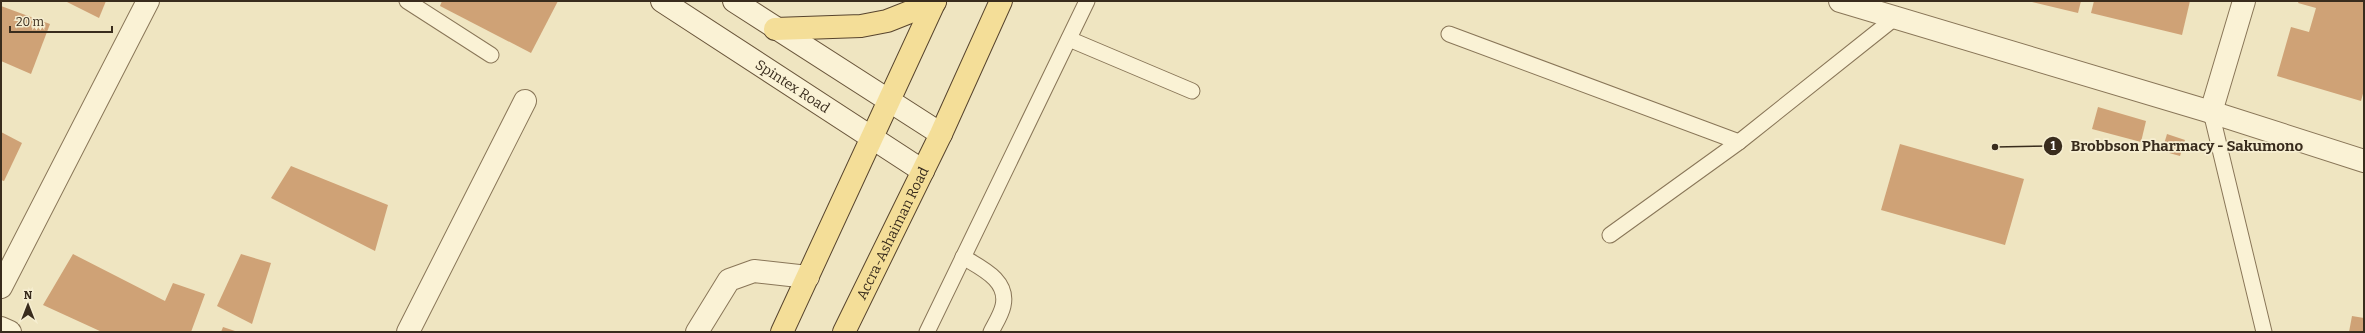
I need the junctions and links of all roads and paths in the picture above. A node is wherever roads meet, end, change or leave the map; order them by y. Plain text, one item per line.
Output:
1 (148, 1) edge
2 (407, 1) edge
3 (662, 1) edge
4 (734, 1) edge
5 (935, 1) edge
6 (1001, 1) edge
7 (1087, 1) edge
8 (1840, 1) edge
9 (2244, 1) edge
10 (1896, 17) junction
11 (775, 28) junction
12 (1449, 34) dead end
13 (1069, 39) junction
14 (491, 55) dead end
15 (1192, 91) dead end
16 (525, 101) dead end
17 (888, 101) junction
18 (2211, 112) junction
19 (941, 134) junction
20 (872, 137) junction
21 (1739, 142) junction
22 (2364, 161) edge
23 (923, 171) junction
24 (1610, 235) dead end
25 (963, 257) junction
26 (808, 277) junction
27 (1, 287) edge
28 (1, 328) edge
29 (10, 332) edge
30 (408, 332) edge
31 (697, 332) edge
32 (782, 332) edge
33 (844, 332) edge
34 (927, 332) edge
35 (991, 332) edge
36 (2264, 332) edge

1 - 27 street
2 - 14 lane
3 - 20 street, Spintex Road
4 - 11 street
5 - 11 main road
5 - 17 main road
6 - 19 main road, Accra-Ashaiman Road
7 - 13 lane
8 - 10 street
9 - 18 street
10 - 18 street
10 - 21 lane
11 - 17 street
12 - 21 lane
13 - 15 lane
13 - 25 lane
16 - 30 street
17 - 19 street
17 - 20 main road
18 - 22 street
18 - 36 lane
19 - 23 main road, Accra-Ashaiman Road
20 - 23 street, Spintex Road
20 - 26 main road
21 - 24 lane
23 - 33 main road, Accra-Ashaiman Road
25 - 34 lane
25 - 35 lane
26 - 31 street
26 - 32 main road
28 - 29 street

